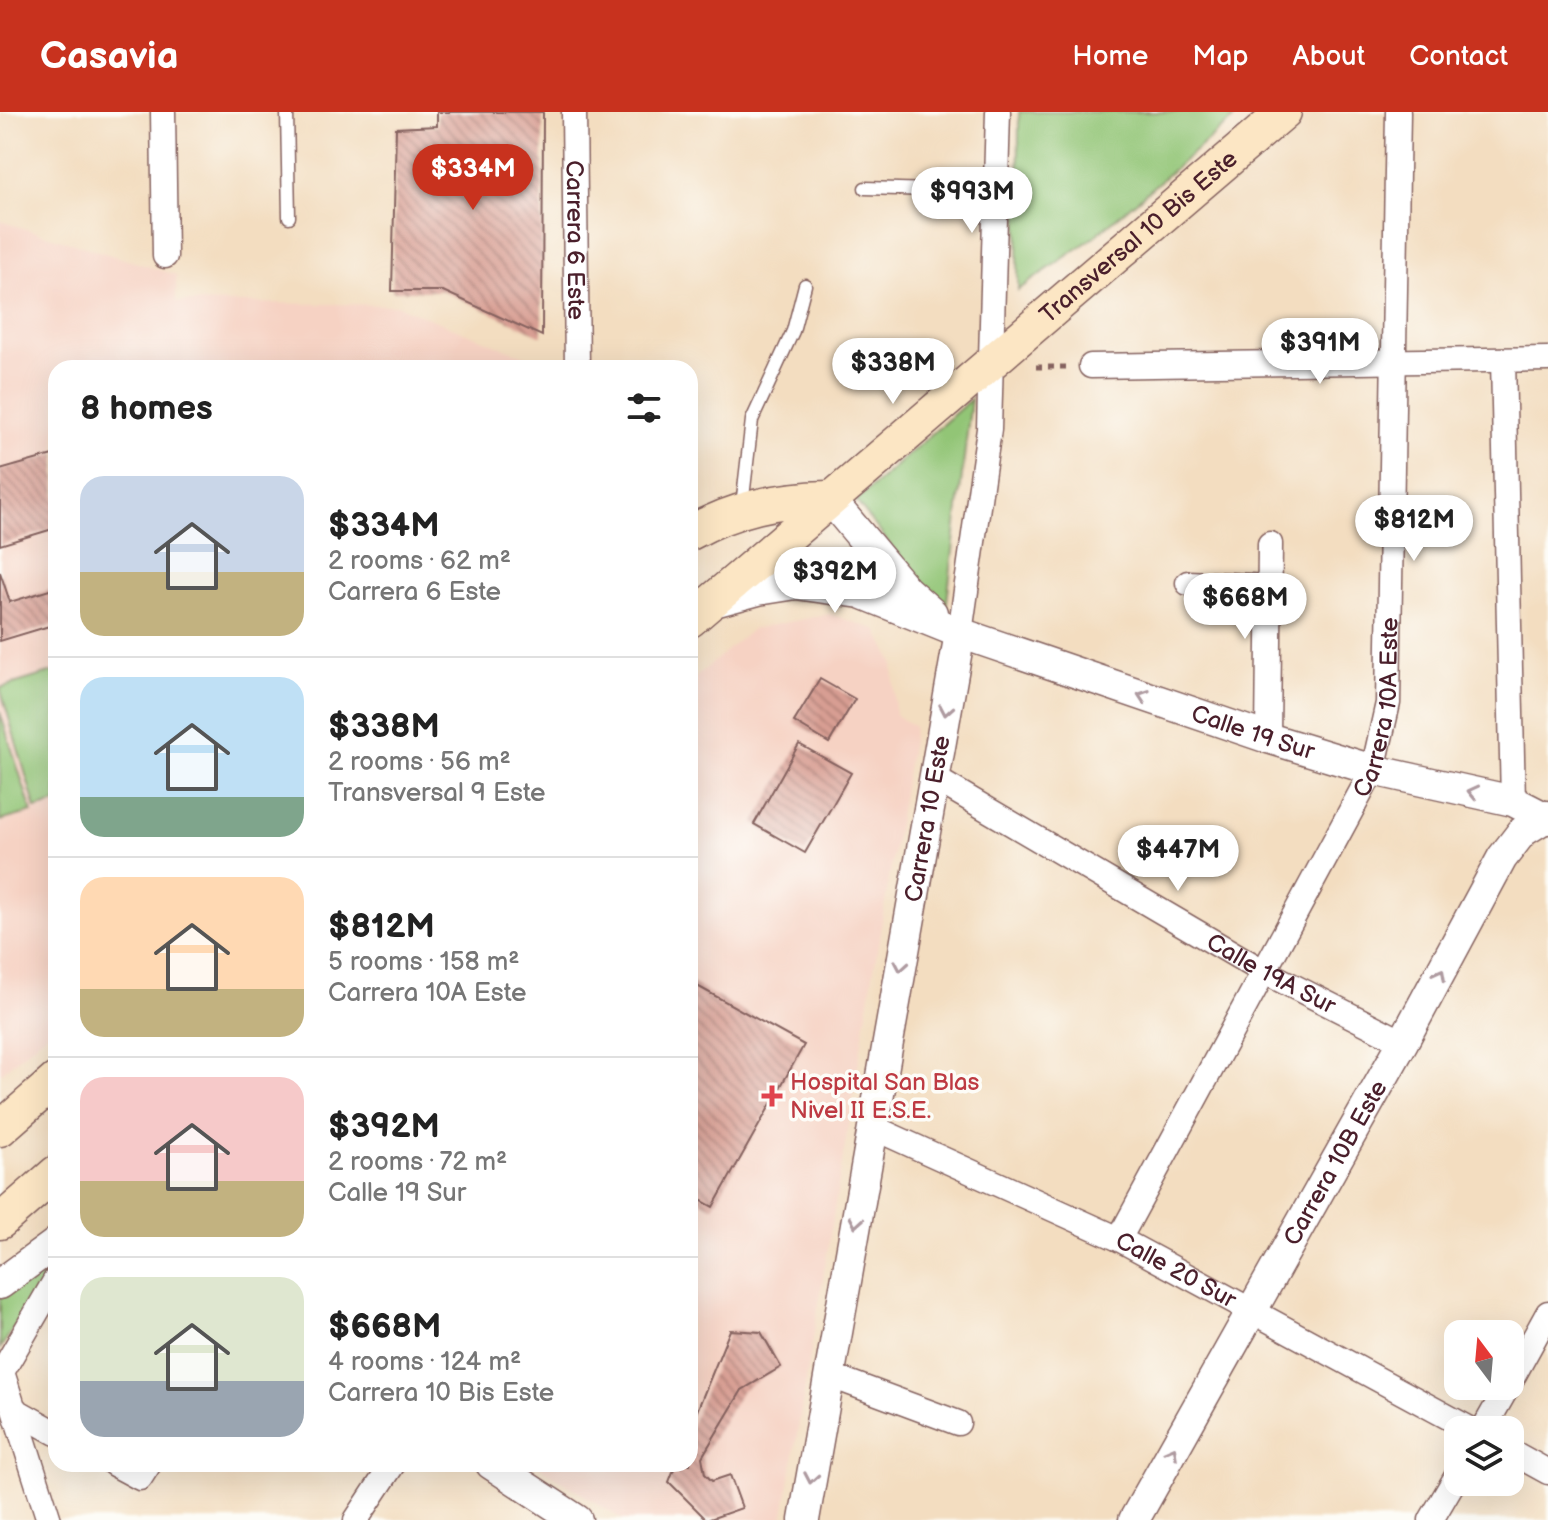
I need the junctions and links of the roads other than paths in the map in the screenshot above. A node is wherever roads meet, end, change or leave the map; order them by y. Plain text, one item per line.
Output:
1 (163, 112) edge
2 (287, 112) edge
3 (574, 112) edge
4 (998, 112) edge
5 (1284, 112) edge
6 (1398, 112) edge
7 (865, 188) dead end
8 (997, 192) junction
9 (289, 217) dead end
10 (165, 256) dead end
11 (805, 285) dead end
12 (993, 359) junction
13 (1548, 359) edge
14 (577, 360) edge
15 (1503, 360) junction
16 (1393, 361) junction
17 (1091, 366) road end
18 (829, 498) junction
19 (742, 510) junction
20 (698, 529) edge
21 (1270, 544) dead end
22 (1188, 583) dead end
23 (1269, 587) junction
24 (699, 612) edge
25 (960, 633) junction
26 (1268, 738) junction
27 (1373, 770) junction
28 (934, 778) junction
29 (1513, 801) junction
30 (1547, 817) edge
31 (1261, 970) junction
32 (1403, 1042) junction
33 (48, 1087) edge
34 (872, 1127) junction
35 (0, 1129) edge
36 (48, 1180) edge
37 (0, 1222) edge
38 (1119, 1239) junction
39 (48, 1249) edge
40 (0, 1284) edge
41 (48, 1293) edge
42 (1252, 1309) junction
43 (1548, 1313) edge
44 (1524, 1357) edge
45 (1, 1372) edge
46 (829, 1375) junction
47 (15, 1410) junction
48 (1447, 1416) edge
49 (958, 1423) dead end
50 (48, 1429) edge
51 (1524, 1459) edge
52 (388, 1472) edge
53 (503, 1472) edge
54 (1548, 1472) edge
55 (1445, 1496) edge
56 (49, 1520) edge
57 (356, 1520) edge
58 (577, 1520) edge
59 (804, 1520) edge
60 (1134, 1520) edge
61 (1431, 1520) edge

1 - 10 street
2 - 9 lane
3 - 14 street, Carrera 6 Este
4 - 8 street, Carrera 10 Este
5 - 12 main road, Transversal 10 Bis Este
6 - 16 street, Carrera 10A Este
7 - 8 lane
8 - 12 street, Carrera 10 Este
11 - 19 lane
12 - 18 main road, Transversal 10 Bis Este
12 - 25 street, Carrera 10 Este
13 - 15 street
15 - 16 street
15 - 29 street
16 - 17 street
16 - 27 street, Carrera 10A Este
18 - 19 main road
18 - 24 main road, Transversal 10 Bis Este
18 - 25 street, Calle 19 Sur
19 - 20 main road
21 - 23 street
22 - 23 street
23 - 26 street
24 - 25 street, Calle 19 Sur
26 -> 25 street, Calle 19 Sur
25 -> 28 street, Carrera 10 Este
26 - 27 street, Calle 19 Sur
29 -> 27 street, Calle 19 Sur
27 - 31 street, Carrera 10A Este
28 - 31 street, Calle 19A Sur
28 -> 34 street, Carrera 10 Este
29 - 30 street, Calle 19 Sur
32 -> 30 street, Carrera 10B Este
31 - 32 street, Calle 19A Sur
31 - 38 street, Carrera 10A Este
32 - 42 street, Carrera 10B Este
33 - 35 main road
34 - 38 street, Calle 20 Sur
34 -> 46 street, Carrera 10 Este
36 - 37 main road
38 - 42 street, Calle 20 Sur
39 - 40 street
41 - 45 street
42 - 48 street, Calle 20 Sur
60 -> 42 street, Carrera 10B Este
43 - 44 street
45 - 47 street
46 - 49 street
46 -> 59 street, Carrera 10 Este
47 - 50 street
47 - 56 street
51 - 54 street
52 - 57 street
53 - 58 street
55 - 61 street

